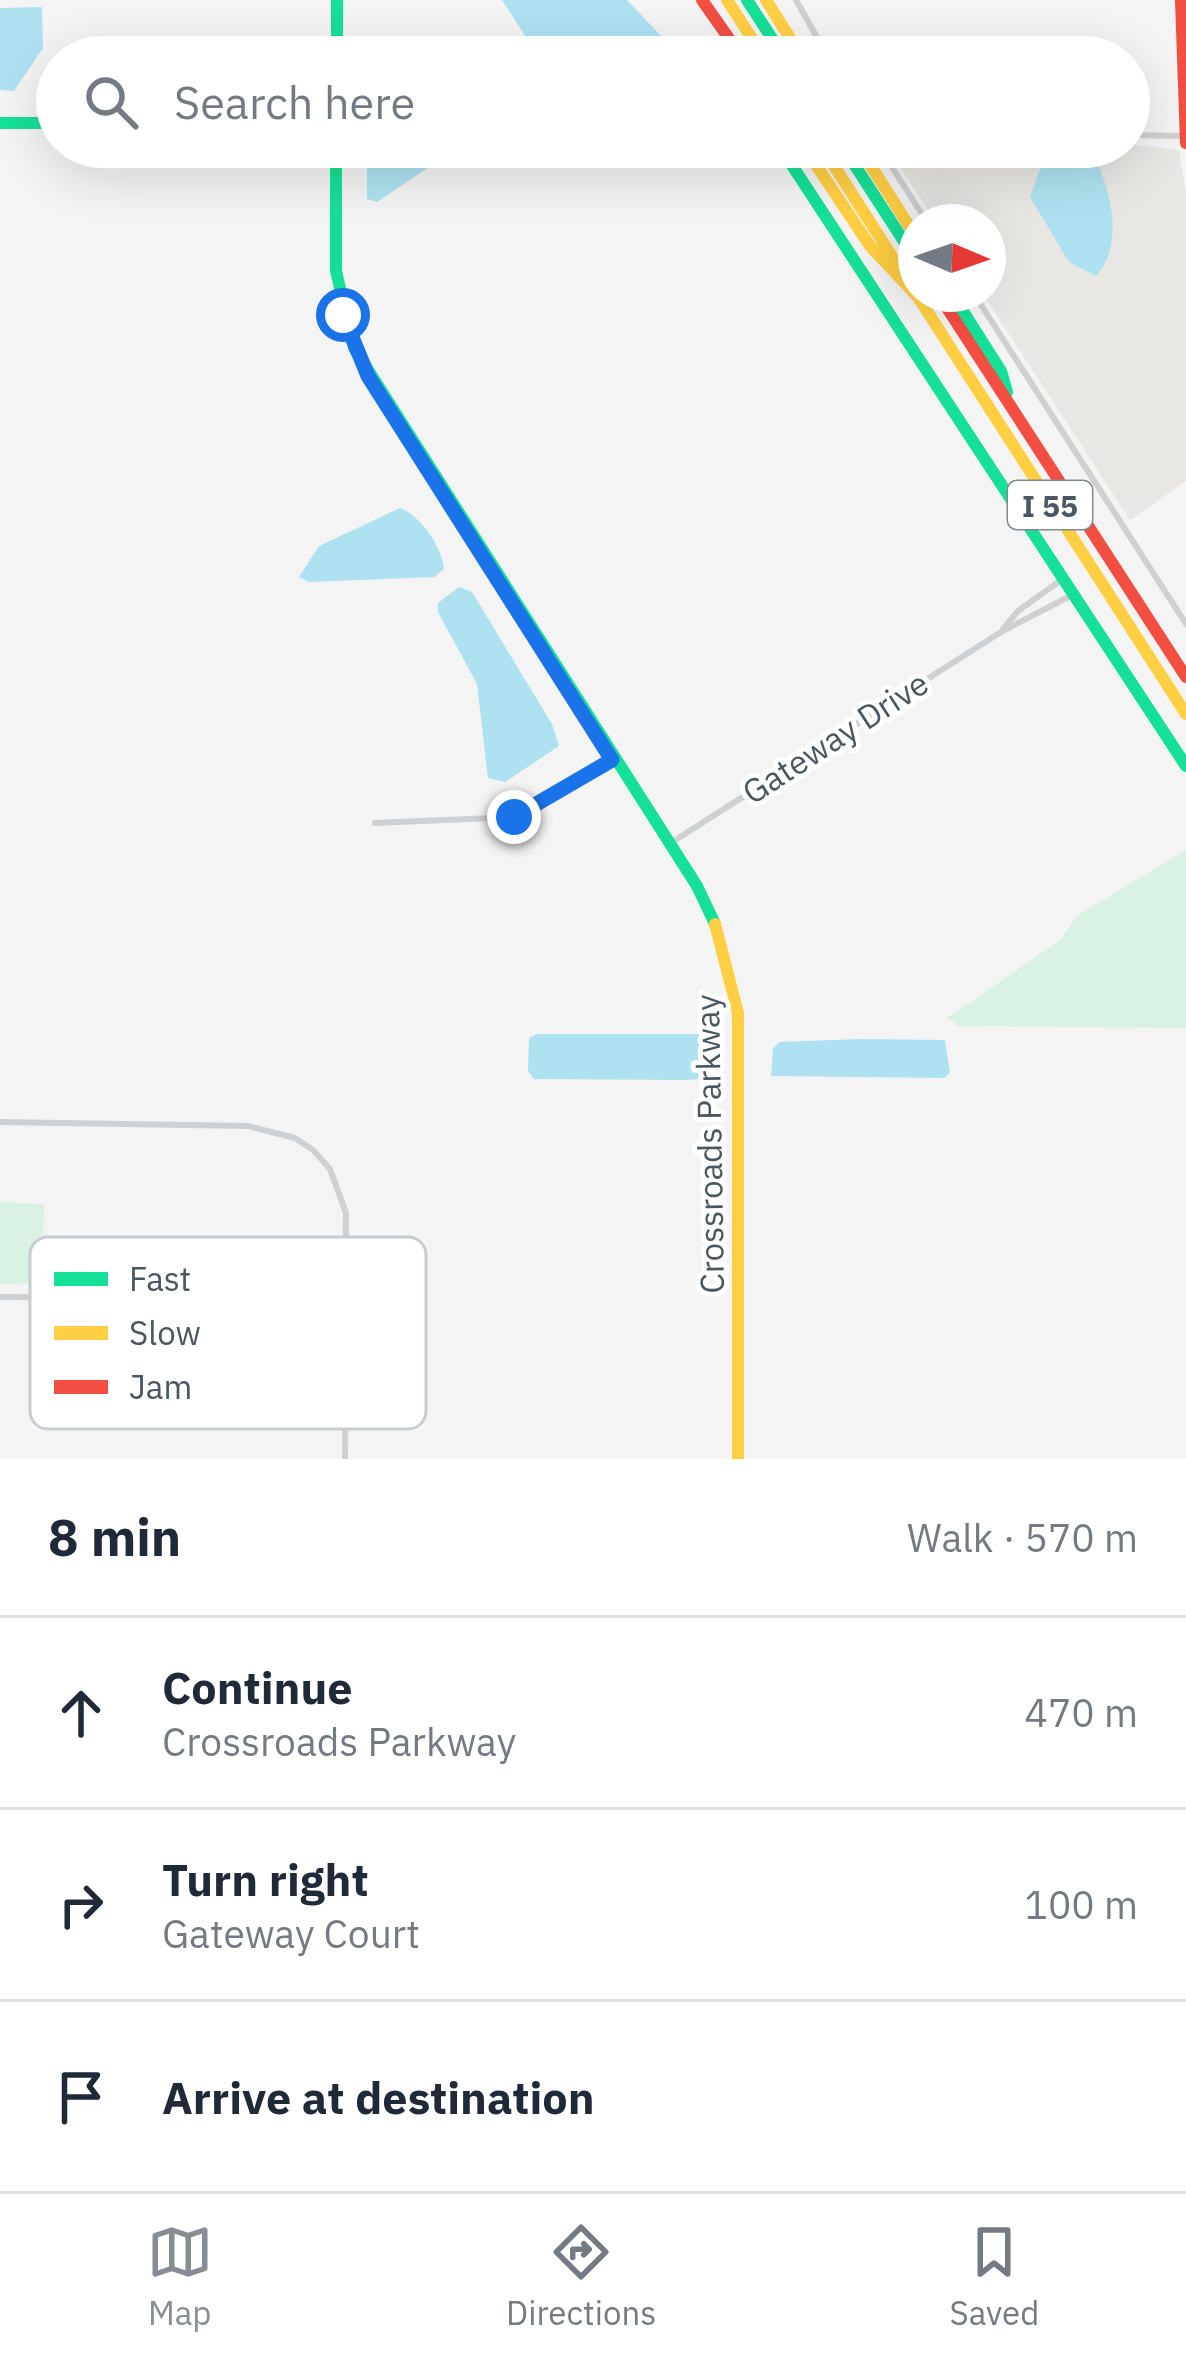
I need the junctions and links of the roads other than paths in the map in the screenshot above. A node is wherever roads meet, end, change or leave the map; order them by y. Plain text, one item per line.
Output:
1 (338, 0) edge
2 (702, 0) edge
3 (727, 0) edge
4 (748, 0) edge
5 (766, 0) edge
6 (796, 0) edge
7 (1181, 0) edge
8 (337, 36) edge
9 (727, 36) edge
10 (750, 36) edge
11 (771, 36) edge
12 (789, 36) edge
13 (816, 36) edge
14 (0, 123) edge
15 (36, 123) edge
16 (1150, 136) edge
17 (1186, 138) edge
18 (336, 168) edge
19 (794, 168) edge
20 (818, 168) edge
21 (835, 168) edge
22 (857, 168) edge
23 (872, 168) edge
24 (892, 168) edge
25 (915, 204) edge
26 (898, 209) edge
27 (898, 232) edge
28 (898, 267) edge
29 (898, 276) edge
30 (927, 312) edge
31 (950, 312) edge
32 (963, 312) edge
33 (986, 312) edge
34 (1013, 410) junction
35 (1064, 578) junction
36 (1074, 594) junction
37 (1186, 625) edge
38 (1000, 632) junction
39 (1186, 677) edge
40 (1186, 714) edge
41 (612, 760) junction
42 (1186, 766) edge
43 (375, 824) dead end
44 (669, 844) junction
45 (0, 1122) edge
46 (346, 1237) edge
47 (0, 1297) edge
48 (30, 1297) edge
49 (345, 1429) edge
50 (345, 1459) edge
51 (738, 1459) edge

1 - 8 main road
2 - 9 main road
3 - 10 main road
4 - 11 main road
5 - 12 main road
6 - 13 street
7 - 17 main road
14 - 15 main road
16 - 17 street
18 - 41 main road, Crossroads Parkway
19 - 35 main road
20 - 29 main road
21 - 28 main road, I 55
22 - 27 main road
23 - 26 main road
24 - 25 street
30 - 40 main road, I 55
31 - 34 main road, I 55
32 - 34 main road
33 - 37 street
34 - 39 main road, I 55
35 - 36 main road
35 - 38 street, Gateway Drive
36 - 38 street, Gateway Drive
36 - 42 main road
38 - 44 street, Gateway Drive
41 - 43 street
41 - 44 main road, Crossroads Parkway
44 - 51 main road, Crossroads Parkway
45 - 46 street
47 - 48 street
49 - 50 street

